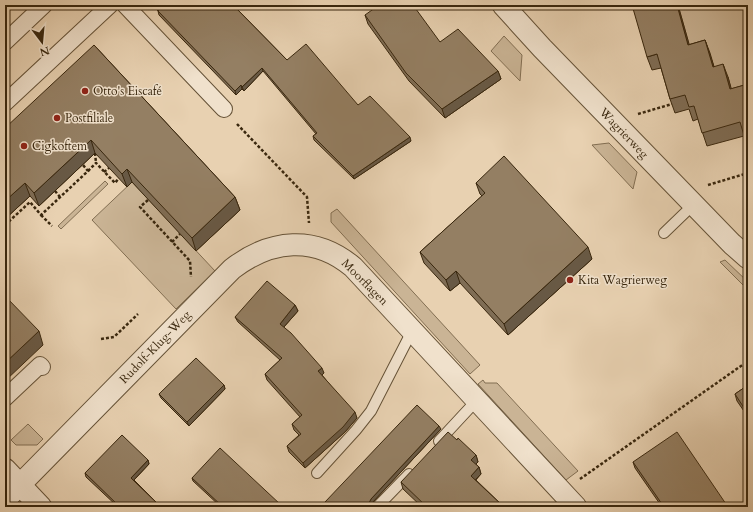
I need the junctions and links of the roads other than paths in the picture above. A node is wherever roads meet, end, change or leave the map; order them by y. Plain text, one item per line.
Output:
1 (44, 5) edge
2 (110, 5) edge
3 (125, 5) edge
4 (503, 5) edge
5 (5, 42) edge
6 (5, 103) edge
7 (224, 109) road end
8 (691, 202) junction
9 (664, 233) dead end
10 (310, 245) joint
11 (748, 258) edge
12 (412, 331) junction
13 (42, 367) dead end
14 (5, 398) edge
15 (477, 400) junction
16 (434, 446) edge
17 (5, 469) edge
18 (413, 469) edge
19 (317, 473) dead end
20 (20, 485) junction
21 (5, 500) edge
22 (569, 500) edge
23 (41, 507) edge
24 (377, 507) edge

1 - 5 street
2 - 6 street
3 - 7 street
4 - 8 street, Wagrierweg
8 - 9 lane
8 - 11 street, Wagrierweg
10 - 12 street, Moorflagen
10 - 20 street, Rudolf-Klug-Weg
12 - 15 street, Moorflagen
12 - 19 lane
13 - 14 street
15 - 16 lane
15 - 22 street, Moorflagen
17 - 20 street
18 - 24 lane
20 - 21 street, Rudolf-Klug-Weg
20 - 23 street

